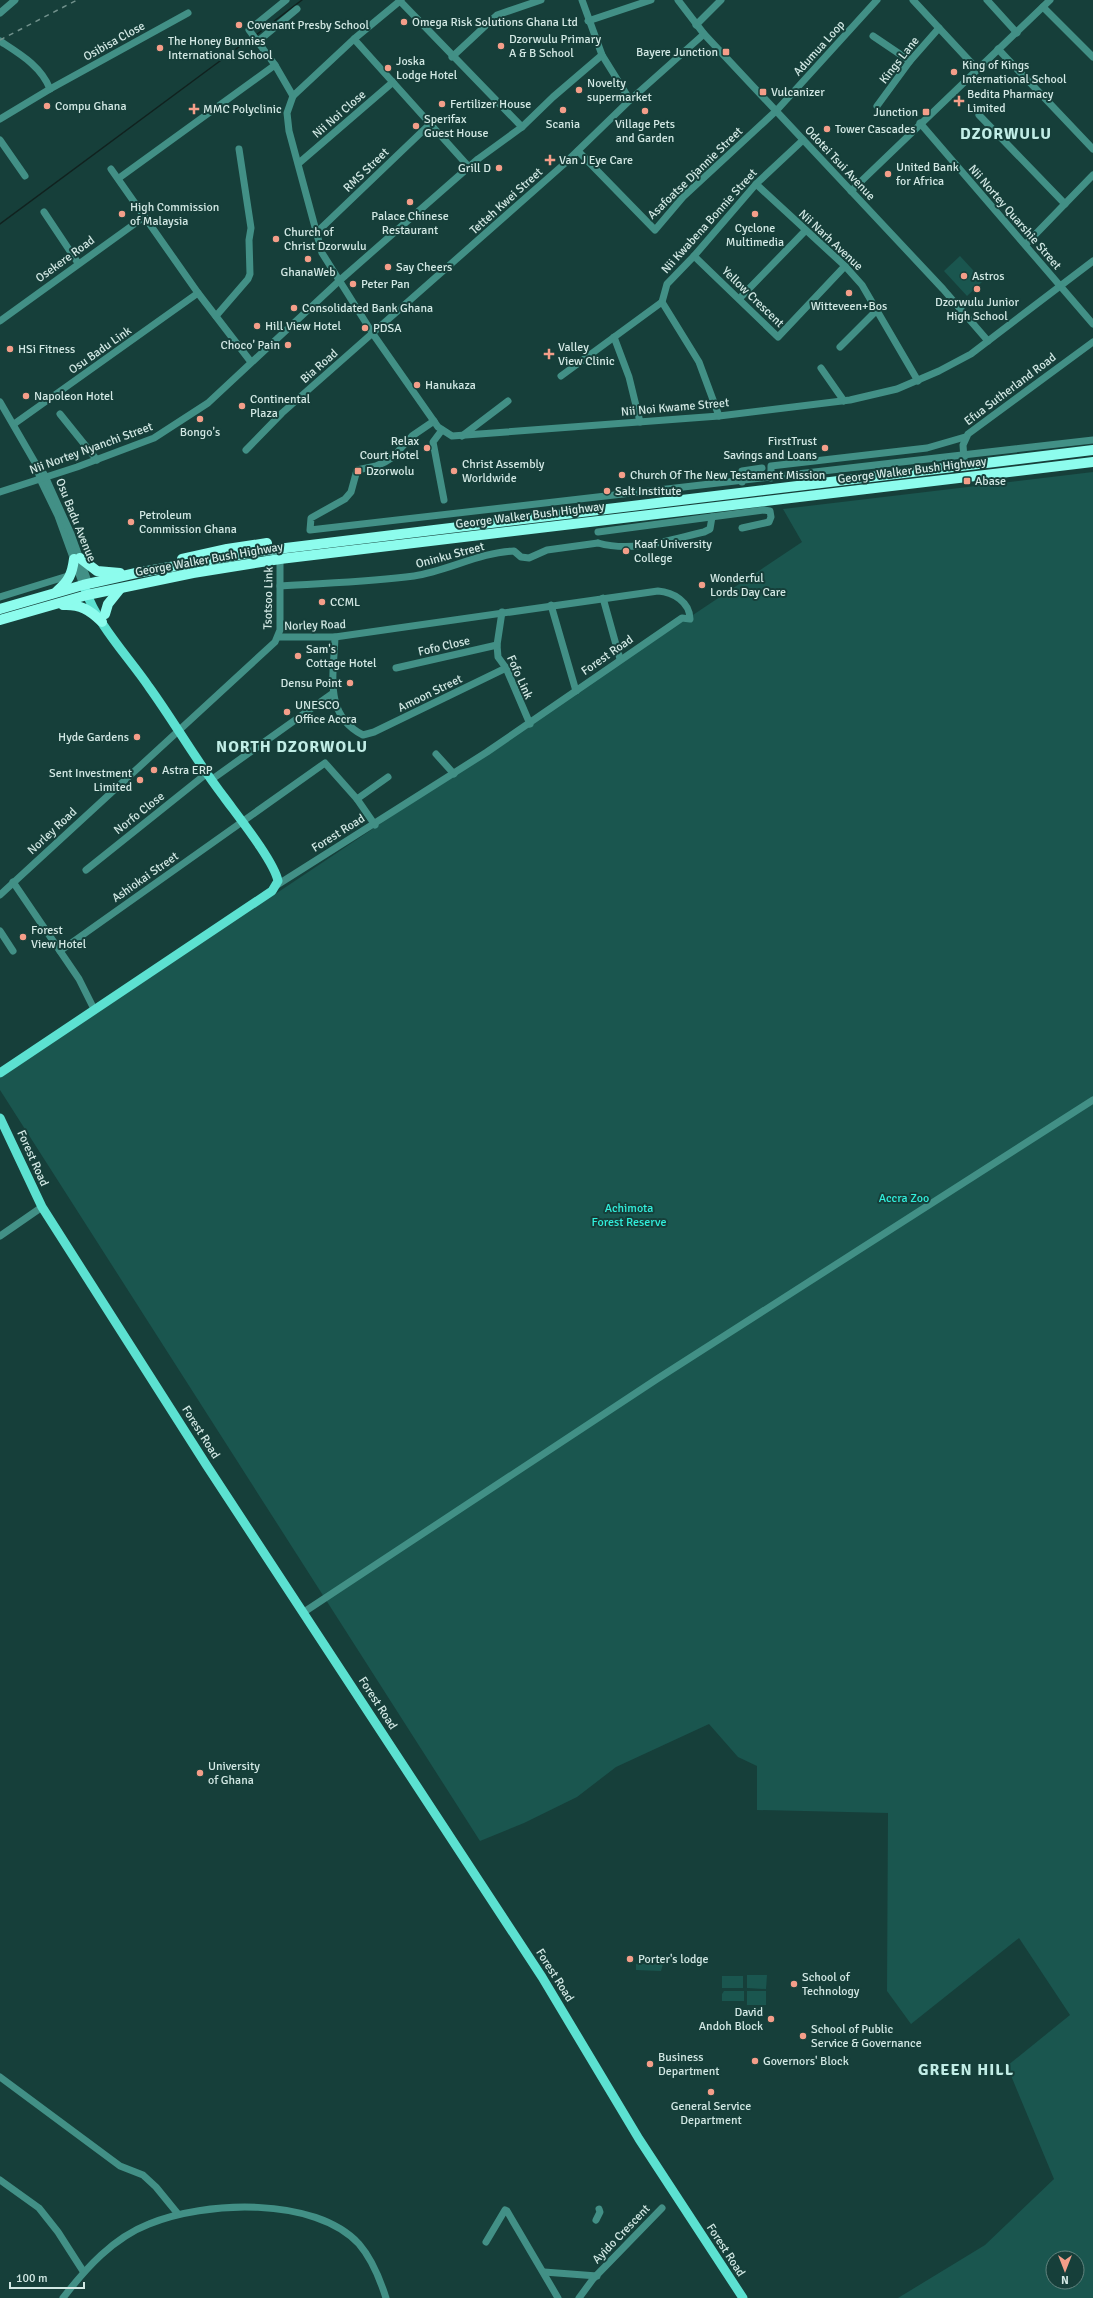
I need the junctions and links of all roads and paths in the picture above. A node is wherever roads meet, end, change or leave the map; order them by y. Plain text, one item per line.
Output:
1 (15, 0) edge
2 (286, 0) edge
3 (541, 0) edge
4 (582, 0) edge
5 (651, 0) edge
6 (678, 0) edge
7 (721, 0) edge
8 (877, 0) edge
9 (913, 0) edge
10 (986, 0) edge
11 (1050, 0) edge
12 (401, 1) edge
13 (1043, 7) junction
14 (298, 9) dead end
15 (188, 13) dead end
16 (0, 14) edge
17 (588, 21) junction
18 (696, 25) junction
19 (939, 28) junction
20 (1017, 33) junction
21 (704, 34) junction
22 (873, 36) dead end
23 (254, 37) junction
24 (354, 39) junction
25 (0, 41) edge
26 (998, 49) junction
27 (602, 55) junction
28 (452, 57) junction
29 (1093, 57) edge
30 (910, 61) junction
31 (275, 65) junction
32 (977, 69) junction
33 (393, 82) junction
34 (50, 89) junction
35 (293, 96) junction
36 (630, 100) junction
37 (877, 106) dead end
38 (777, 110) junction
39 (979, 115) dead end
40 (0, 119) edge
41 (431, 123) junction
42 (920, 123) junction
43 (522, 127) junction
44 (0, 140) edge
45 (803, 140) junction
46 (1093, 148) edge
47 (239, 149) dead end
48 (578, 151) junction
49 (299, 163) junction
50 (469, 167) junction
51 (111, 169) dead end
52 (1093, 175) edge
53 (25, 176) dead end
54 (119, 178) junction
55 (756, 184) junction
56 (851, 191) junction
57 (1065, 204) junction
58 (44, 212) dead end
59 (144, 217) junction
60 (805, 231) junction
61 (316, 233) junction
62 (1026, 244) junction
63 (694, 256) junction
64 (1093, 261) edge
65 (78, 263) junction
66 (845, 266) junction
67 (339, 281) junction
68 (1060, 286) junction
69 (198, 293) junction
70 (740, 298) junction
71 (662, 302) junction
72 (877, 310) junction
73 (216, 316) junction
74 (0, 321) edge
75 (1093, 324) edge
76 (373, 334) junction
77 (614, 337) junction
78 (988, 341) junction
79 (1093, 342) edge
80 (840, 347) dead end
81 (251, 362) junction
82 (821, 368) dead end
83 (561, 376) dead end
84 (918, 381) junction
85 (508, 401) dead end
86 (844, 401) junction
87 (0, 402) edge
88 (60, 414) dead end
89 (719, 416) junction
90 (434, 421) junction
91 (640, 422) junction
92 (14, 424) junction
93 (442, 430) junction
94 (461, 436) junction
95 (965, 438) junction
96 (1093, 440) edge
97 (246, 450) dead end
98 (1093, 450) edge
99 (964, 455) junction
100 (97, 460) junction
101 (817, 460) junction
102 (1093, 462) edge
103 (965, 466) junction
104 (762, 468) dead end
105 (819, 472) junction
106 (43, 478) junction
107 (771, 478) junction
108 (742, 482) junction
109 (0, 492) edge
110 (444, 500) dead end
111 (712, 517) junction
112 (596, 520) junction
113 (742, 528) dead end
114 (598, 532) junction
115 (598, 543) junction
116 (77, 558) junction
117 (280, 559) junction
118 (136, 573) junction
119 (71, 575) junction
120 (280, 586) junction
121 (120, 589) junction
122 (88, 590) junction
123 (54, 594) junction
124 (0, 597) edge
125 (603, 598) junction
126 (551, 605) junction
127 (49, 606) junction
128 (0, 609) edge
129 (502, 612) junction
130 (21, 614) junction
131 (104, 618) junction
132 (690, 619) joint
133 (0, 620) edge
134 (0, 625) edge
135 (278, 637) junction
136 (335, 637) junction
137 (498, 645) junction
138 (620, 659) junction
139 (396, 668) dead end
140 (506, 668) junction
141 (576, 691) junction
142 (333, 693) junction
143 (530, 724) junction
144 (178, 730) junction
145 (436, 754) dead end
146 (454, 774) junction
147 (209, 777) junction
148 (388, 777) dead end
149 (357, 799) junction
150 (242, 822) junction
151 (375, 825) junction
152 (86, 870) dead end
153 (13, 882) junction
154 (277, 885) junction
155 (0, 895) edge
156 (0, 931) edge
157 (13, 951) dead end
158 (60, 951) junction
159 (94, 1009) junction
160 (0, 1073) edge
161 (1093, 1100) edge
162 (0, 1118) edge
163 (42, 1207) junction
164 (0, 1236) edge
165 (304, 1612) junction
166 (0, 2077) edge
167 (0, 2180) edge
168 (662, 2208) dead end
169 (599, 2209) dead end
170 (178, 2214) junction
171 (596, 2220) dead end
172 (486, 2242) dead end
173 (83, 2271) junction
174 (544, 2272) junction
175 (597, 2276) junction
176 (63, 2298) edge
177 (386, 2298) edge
178 (558, 2298) edge
179 (579, 2298) edge
180 (743, 2298) edge

1 - 16 street
2 - 23 street
3 - 28 street
4 - 17 street
5 - 17 street
6 - 18 street, Odotei Tsui Avenue
7 - 18 street
8 - 38 street, Adumua Loop
9 - 19 street
10 - 20 street
11 - 13 street
12 - 24 street
12 - 28 street
13 - 20 street
13 - 29 street
14 - 23 street
15 - 34 street, Osibisa Close
17 - 27 street
18 - 21 street, Odotei Tsui Avenue
19 - 30 street, Kings Lane
19 - 32 street
20 - 26 street
21 - 36 street, Tetteh Kwei Street
21 - 38 street, Odotei Tsui Avenue
22 - 30 street
23 - 31 street
24 - 33 street
24 - 35 street
25 - 34 street
26 - 32 street
26 - 46 street
27 - 36 street
27 - 43 street, Nii Nortey Nyanchi Street
28 - 43 street
30 - 37 street, Kings Lane
31 - 35 street
31 - 54 street
32 - 42 street
33 - 41 street
33 - 49 street, Nii Noi Close
34 - 40 street, Osibisa Close
35 - 49 street
36 - 48 street, Tetteh Kwei Street
38 - 45 street, Odotei Tsui Avenue
38 - 48 street, Asafoatse Djannie Street
39 - 57 street
41 - 50 street
41 - 61 street, RMS Street
42 - 56 street
42 - 62 street, Nii Nortey Quarshie Street
43 - 50 street, Nii Nortey Nyanchi Street
44 - 53 street
45 - 55 street, Nii Kwabena Bonnie Street
45 - 56 street, Odotei Tsui Avenue
47 - 73 street
48 - 76 street, Tetteh Kwei Street
49 - 61 street
50 - 67 street, Nii Nortey Nyanchi Street
51 - 54 street
52 - 57 street
54 - 59 street
55 - 60 street, Nii Narh Avenue
55 - 63 street, Nii Kwabena Bonnie Street
56 - 78 street, Odotei Tsui Avenue
57 - 62 street
58 - 65 street
59 - 65 street, Osekere Road
59 - 69 street
60 - 66 street, Nii Narh Avenue
60 - 70 street
61 - 67 street
62 - 68 street, Nii Nortey Quarshie Street
63 - 70 street, Yellow Crescent
63 - 71 street, Nii Kwabena Bonnie Street
64 - 68 street, Nii Noi Kwame Street
65 - 74 street, Osekere Road
66 - 70 street, Yellow Crescent
66 - 72 street, Nii Narh Avenue
67 - 76 street
67 - 81 street, Nii Nortey Nyanchi Street
68 - 75 street, Nii Nortey Quarshie Street
68 - 78 street, Nii Noi Kwame Street
69 - 73 street
69 - 92 street, Osu Badu Link
71 - 77 street
71 - 89 street
72 - 80 street
72 - 84 street, Nii Narh Avenue
73 - 81 street
76 - 90 street
76 - 97 street, Bia Road
77 - 83 street
77 - 91 street
78 - 84 street, Nii Noi Kwame Street
79 - 95 street, Efua Sutherland Road
81 - 100 street, Nii Nortey Nyanchi Street
82 - 86 street
84 - 86 street, Nii Noi Kwame Street
85 - 94 street
86 - 89 street, Nii Noi Kwame Street
87 - 92 street, Osu Badu Avenue
88 - 100 street
89 - 91 street, Nii Noi Kwame Street
90 - 93 street
90 - 108 street
91 - 94 street, Nii Noi Kwame Street
92 - 106 street, Osu Badu Avenue
93 - 94 street, Nii Noi Kwame Street
93 - 110 street
95 - 99 street, Efua Sutherland Road
95 - 101 street
96 - 99 street
98 - 103 highway, George Walker Bush Highway
99 - 103 street, Efua Sutherland Road
99 - 105 street
100 - 106 street, Nii Nortey Nyanchi Street
101 - 105 street
101 - 107 street
102 - 112 highway, George Walker Bush Highway
103 - 118 highway, George Walker Bush Highway
104 - 108 street
105 - 107 street
106 - 109 street, Nii Nortey Nyanchi Street
106 - 116 street, Osu Badu Avenue
107 - 108 street
111 - 113 street
111 - 114 street
111 - 115 street
112 - 114 street
112 - 117 highway, George Walker Bush Highway
114 - 115 street
115 - 120 street, Oninku Street
116 - 118 highway
116 - 119 highway
116 - 122 street, Osu Badu Avenue
117 - 120 street, Tsotsoo Link
117 - 121 highway, George Walker Bush Highway
118 - 122 highway, George Walker Bush Highway
119 - 123 highway
119 - 124 street
120 - 135 street, Tsotsoo Link
121 - 122 highway, George Walker Bush Highway
121 - 131 highway
122 - 123 highway, George Walker Bush Highway
122 - 127 highway, George Walker Bush Highway
122 - 131 main road
123 - 128 highway, George Walker Bush Highway
125 - 126 street, Norley Road
125 - 132 street, Norley Road
125 - 138 street
126 - 129 street, Norley Road
126 - 141 street
127 - 130 highway, George Walker Bush Highway
127 - 131 highway
129 - 136 street, Norley Road
129 - 137 street, Fofo Link
130 - 133 highway, George Walker Bush Highway
130 - 134 highway
131 - 144 main road
132 - 138 street, Forest Road
135 - 136 street, Norley Road
135 - 144 street, Norley Road
136 - 142 street
137 - 139 street, Fofo Close
137 - 140 street, Fofo Link
138 - 141 street, Forest Road
140 - 142 street, Amoon Street
140 - 143 street, Fofo Link
141 - 143 street, Forest Road
142 - 147 street, Norfo Close
143 - 146 street, Forest Road
144 - 147 main road
144 - 153 street, Norley Road
145 - 146 street
146 - 151 street, Forest Road
147 - 150 main road
147 - 152 street, Norfo Close
148 - 149 street
149 - 150 street, Ashiokai Street
149 - 151 street
150 - 154 main road
150 - 158 street, Ashiokai Street
151 - 154 street, Forest Road
153 - 155 street, Norley Road
153 - 158 street
154 - 159 main road, Forest Road
156 - 157 street
158 - 159 street
159 - 160 main road, Forest Road
161 - 165 street
162 - 163 main road, Forest Road
163 - 164 street
163 - 165 main road, Forest Road
165 - 180 main road, Forest Road
166 - 170 street
167 - 173 street
168 - 175 street, Ayido Crescent
169 - 171 street
170 - 173 street
170 - 177 street
172 - 174 street
173 - 176 street
174 - 175 street, Ayido Crescent
174 - 178 street
175 - 179 street, Ayido Crescent

